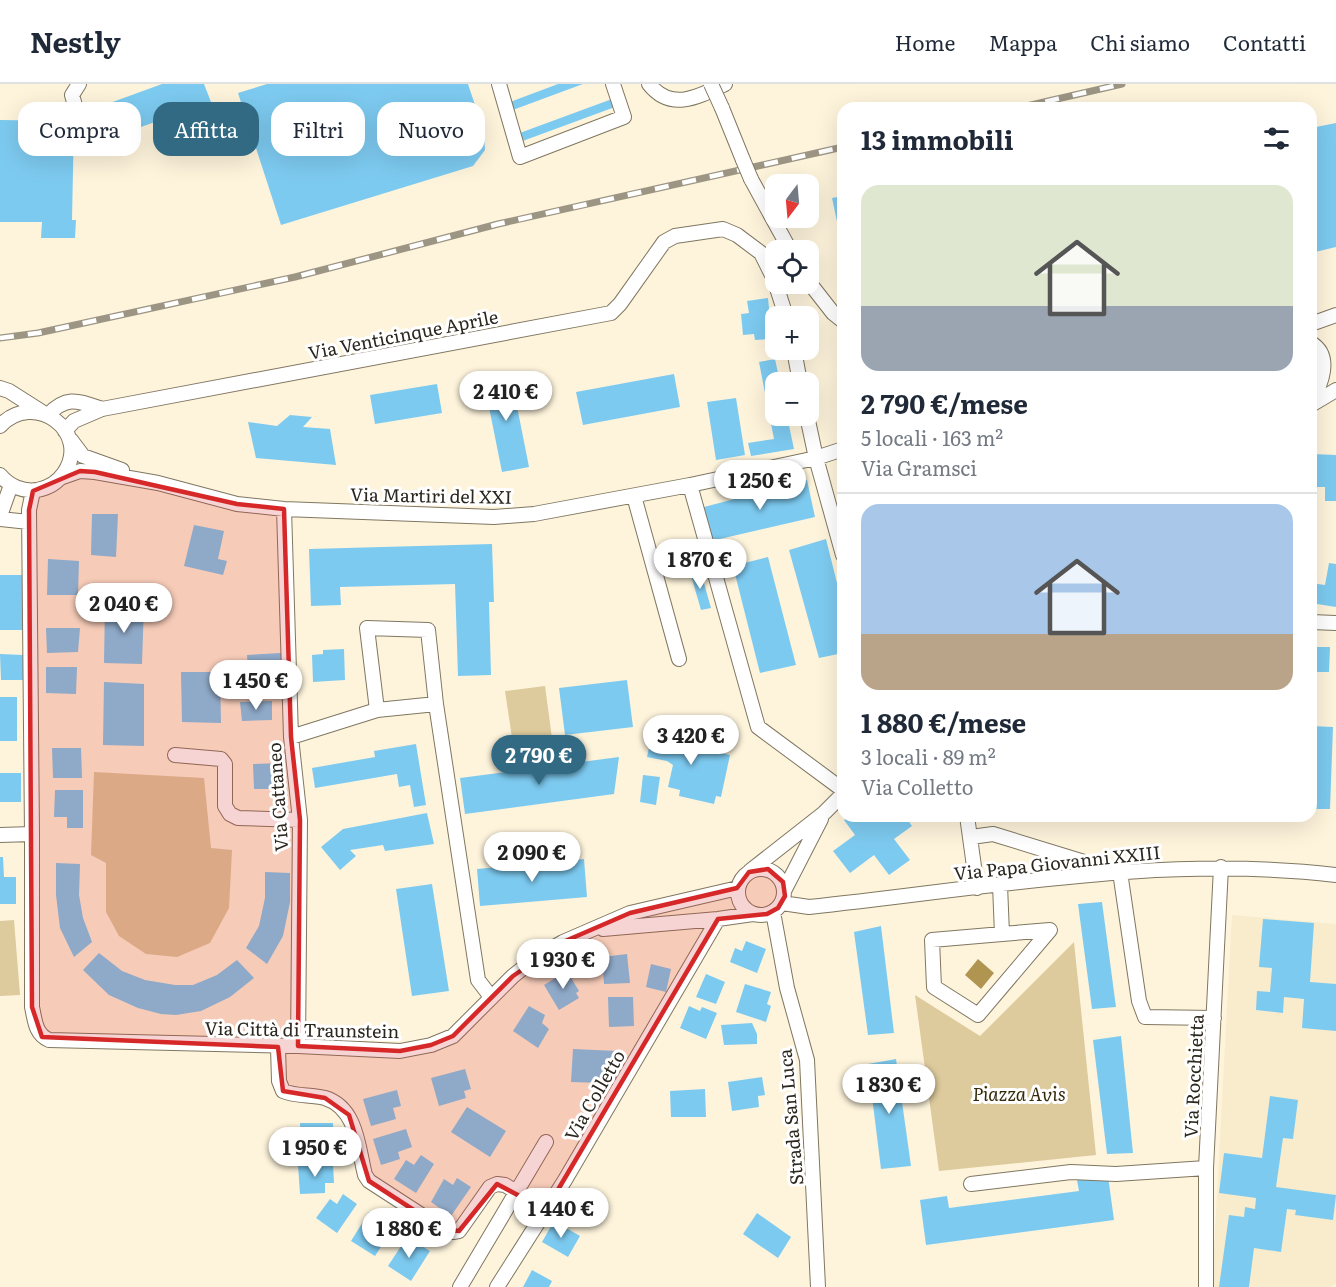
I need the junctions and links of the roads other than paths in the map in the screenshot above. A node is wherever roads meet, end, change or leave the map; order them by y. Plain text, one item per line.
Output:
1 (79, 84) edge
2 (499, 84) edge
3 (613, 84) edge
4 (649, 84) edge
5 (711, 84) edge
6 (724, 84) edge
7 (74, 102) edge
8 (785, 240) edge
9 (818, 294) edge
10 (783, 306) edge
11 (1336, 315) edge
12 (837, 316) edge
13 (1317, 322) edge
14 (1317, 347) edge
15 (0, 388) edge
16 (1336, 390) edge
17 (1317, 391) edge
18 (1317, 400) edge
19 (0, 407) edge
20 (102, 409) junction
21 (46, 414) junction
22 (3, 423) edge
23 (809, 426) edge
24 (66, 433) junction
25 (837, 451) edge
26 (816, 458) junction
27 (60, 478) junction
28 (5, 480) edge
29 (158, 483) junction
30 (690, 485) junction
31 (33, 490) junction
32 (634, 496) junction
33 (284, 509) junction
34 (0, 518) edge
35 (29, 522) junction
36 (837, 533) edge
37 (1317, 622) edge
38 (1336, 623) edge
39 (679, 659) dead end
40 (436, 704) junction
41 (377, 710) junction
42 (291, 737) junction
43 (175, 755) dead end
44 (837, 787) edge
45 (837, 799) edge
46 (824, 813) junction
47 (300, 820) junction
48 (968, 822) edge
49 (0, 834) edge
50 (32, 834) junction
51 (971, 837) junction
52 (1221, 867) junction
53 (749, 872) junction
54 (1120, 872) junction
55 (1105, 873) junction
56 (1336, 875) edge
57 (1000, 885) junction
58 (738, 888) junction
59 (977, 888) junction
60 (780, 901) junction
61 (753, 914) junction
62 (718, 919) junction
63 (589, 930) junction
64 (1002, 934) junction
65 (491, 997) junction
66 (1214, 1018) junction
67 (298, 1046) junction
68 (278, 1047) junction
69 (546, 1142) dead end
70 (1206, 1168) junction
71 (970, 1184) dead end
72 (517, 1192) junction
73 (546, 1210) junction
74 (460, 1287) edge
75 (497, 1287) edge
76 (818, 1287) edge
77 (1206, 1287) edge

1 - 7 street
2 - 3 street
4 - 6 street
5 - 8 street, bridge
9 - 12 street
10 - 20 street, Via Venticinque Aprile
11 - 13 street
14 - 17 street
15 - 21 street, Via Martiri del XXI
16 - 18 street
19 - 22 street
20 - 21 street
20 - 24 street
21 - 22 street
21 - 24 street, Via Martiri del XXI
23 - 26 street
24 - 27 street
24 - 29 street, Via Martiri del XXI
25 - 26 street, Via Martiri del XXI
26 - 30 street, Via Martiri del XXI
26 - 36 street
27 - 29 street, Via Martiri del XXI
27 - 31 street, Via Martiri del XXI
28 - 31 street
28 - 34 street
29 - 33 street, Via Martiri del XXI
30 - 32 street, Via Martiri del XXI
30 - 44 street
31 - 35 street, Via Città di Traunstein
32 - 33 street, Via Martiri del XXI
32 - 39 street
33 - 42 street, Via Cattaneo
34 - 35 street
35 - 50 street, Via Città di Traunstein
37 - 38 street
40 - 41 street
40 - 41 street
40 - 65 street
41 - 42 street
42 - 47 street, Via Cattaneo
43 - 47 street
45 - 46 street
46 - 53 street
46 - 60 street
47 - 67 street, Via Cattaneo
48 - 51 street
49 - 50 street
50 - 68 street, Via Città di Traunstein
51 - 55 street
51 - 59 street
52 - 54 street, Via Papa Giovanni XXIII
52 - 56 street, Via Papa Giovanni XXIII
52 - 66 street, Via Rocchietta
53 - 58 street
53 - 60 street
54 - 55 street, Via Papa Giovanni XXIII
54 - 66 street
55 - 57 street, Via Papa Giovanni XXIII
57 - 59 street, Via Papa Giovanni XXIII
57 - 64 street
58 - 61 street
58 - 63 street, Via Città di Traunstein
59 - 60 street, Via Papa Giovanni XXIII
60 - 61 street
60 - 76 street, Strada San Luca
61 - 62 street, Via Città di Traunstein
62 - 63 street, Via Città di Traunstein
62 - 73 street, Via Colletto
63 - 65 street, Via Città di Traunstein
64 - 64 street
65 - 67 street, Via Città di Traunstein
66 - 70 street, Via Rocchietta
67 - 68 street, Via Città di Traunstein
68 - 72 street
69 - 72 street
70 - 71 street
70 - 77 street, Via Rocchietta
72 - 73 street
72 - 74 street
73 - 75 street, Via Colletto

